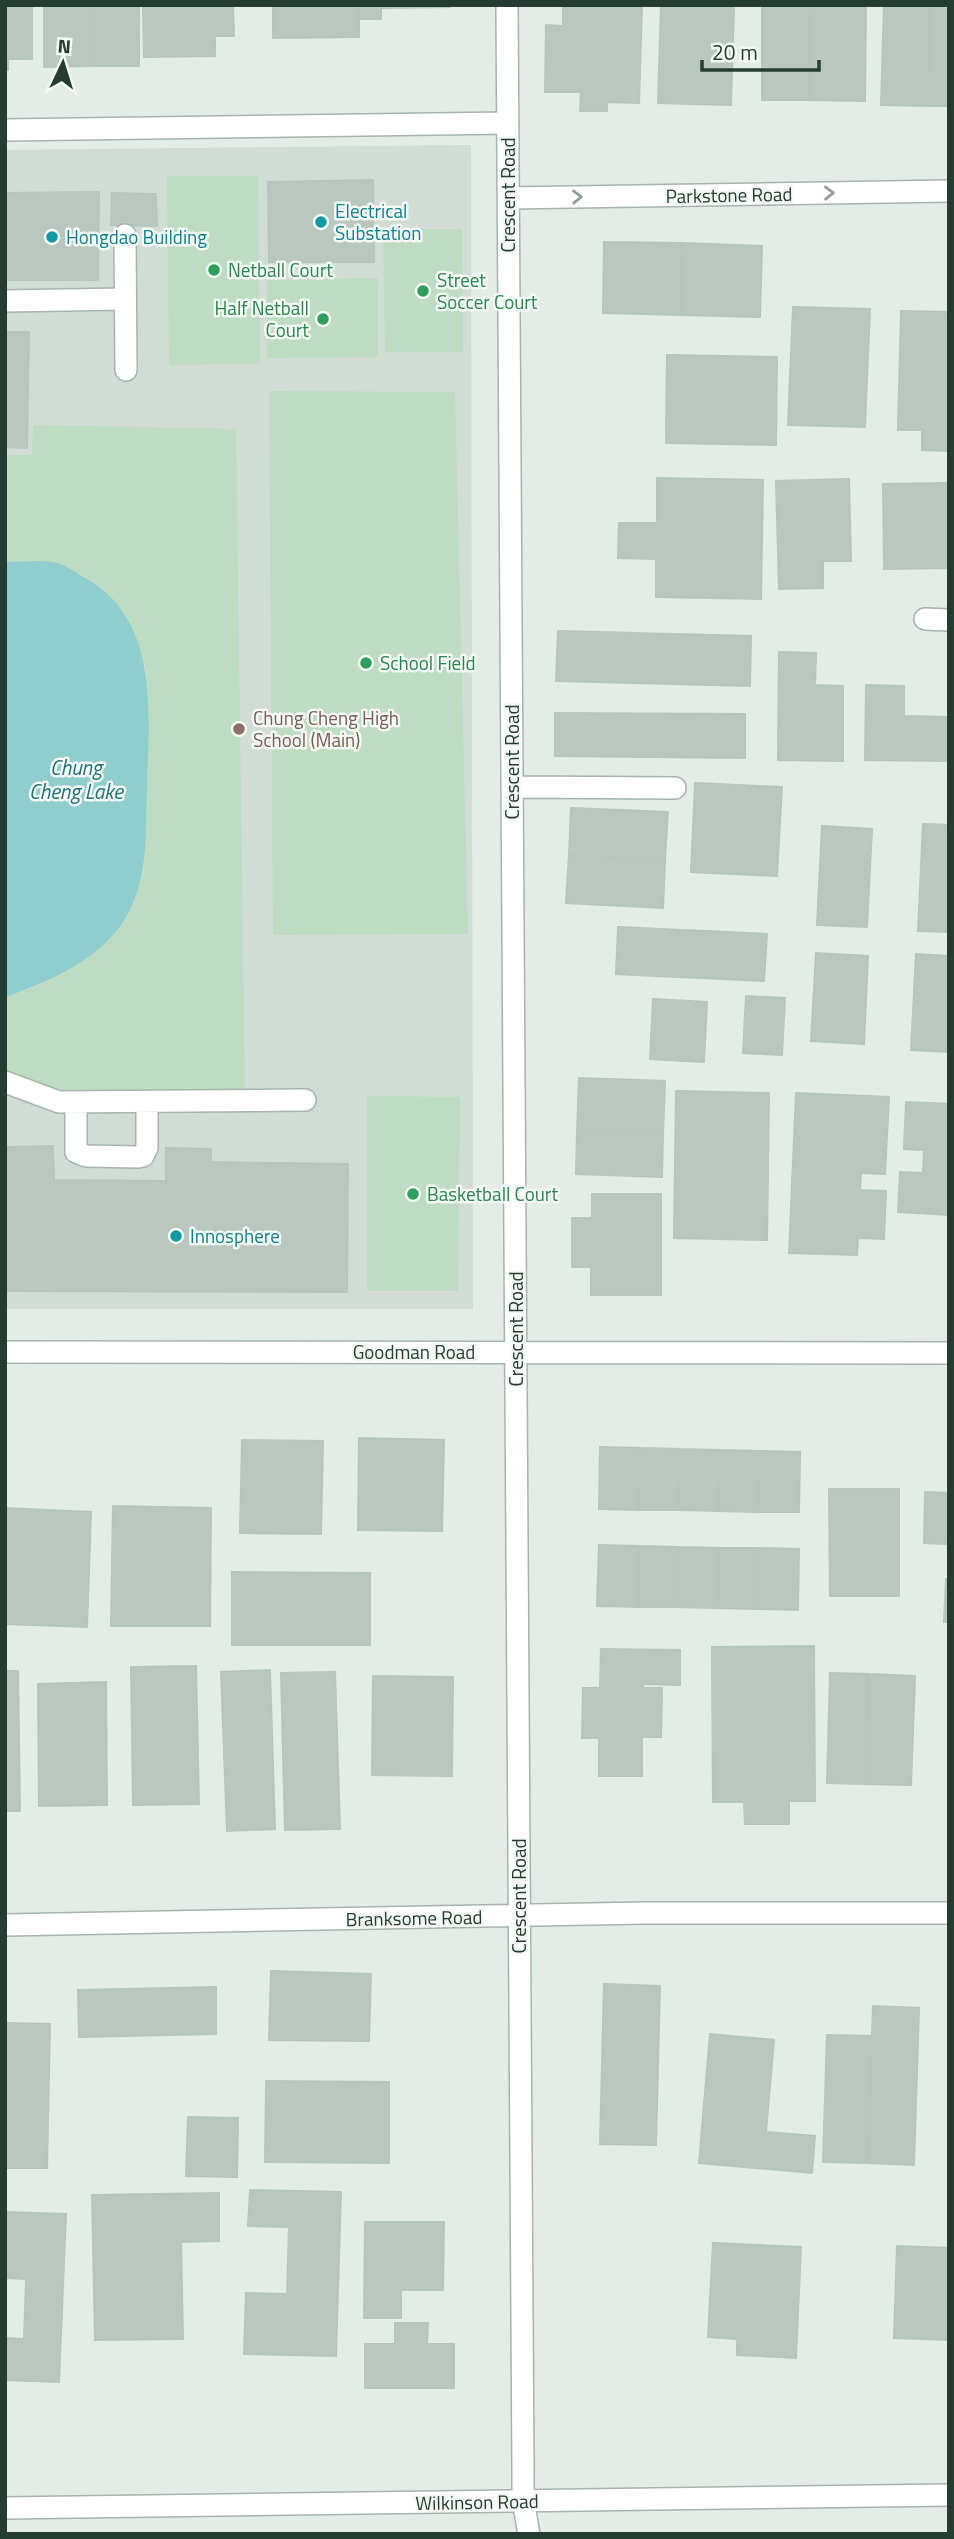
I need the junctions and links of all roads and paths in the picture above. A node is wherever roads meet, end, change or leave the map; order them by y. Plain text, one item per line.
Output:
1 (507, 5) edge
2 (508, 123) junction
3 (5, 130) edge
4 (949, 191) edge
5 (509, 198) junction
6 (125, 235) dead end
7 (125, 299) junction
8 (5, 301) edge
9 (126, 370) dead end
10 (925, 619) dead end
11 (949, 620) edge
12 (512, 787) junction
13 (676, 788) dead end
14 (5, 1082) edge
15 (305, 1100) dead end
16 (76, 1102) junction
17 (148, 1102) junction
18 (5, 1352) edge
19 (516, 1352) junction
20 (949, 1353) edge
21 (949, 1913) edge
22 (519, 1916) junction
23 (5, 1925) edge
24 (949, 2495) edge
25 (523, 2501) junction
26 (5, 2508) edge
27 (529, 2534) edge

1 - 2 street, Crescent Road
2 - 3 street, Crescent Road
2 - 5 street, Crescent Road
5 -> 4 street, Parkstone Road
5 - 12 street, Crescent Road
6 - 7 street
7 - 8 street
7 - 9 street
10 - 11 street
12 - 13 street
12 - 19 street, Crescent Road
14 - 16 street
15 - 17 street
16 - 17 street
16 - 17 street
18 - 19 street, Goodman Road
19 - 20 street, Goodman Road
19 - 22 street, Crescent Road
21 - 22 street, Branksome Road
22 - 23 street, Branksome Road
22 - 25 street, Crescent Road
24 - 25 street, Wilkinson Road
25 - 26 street, Wilkinson Road
25 - 27 street, Crescent Road

